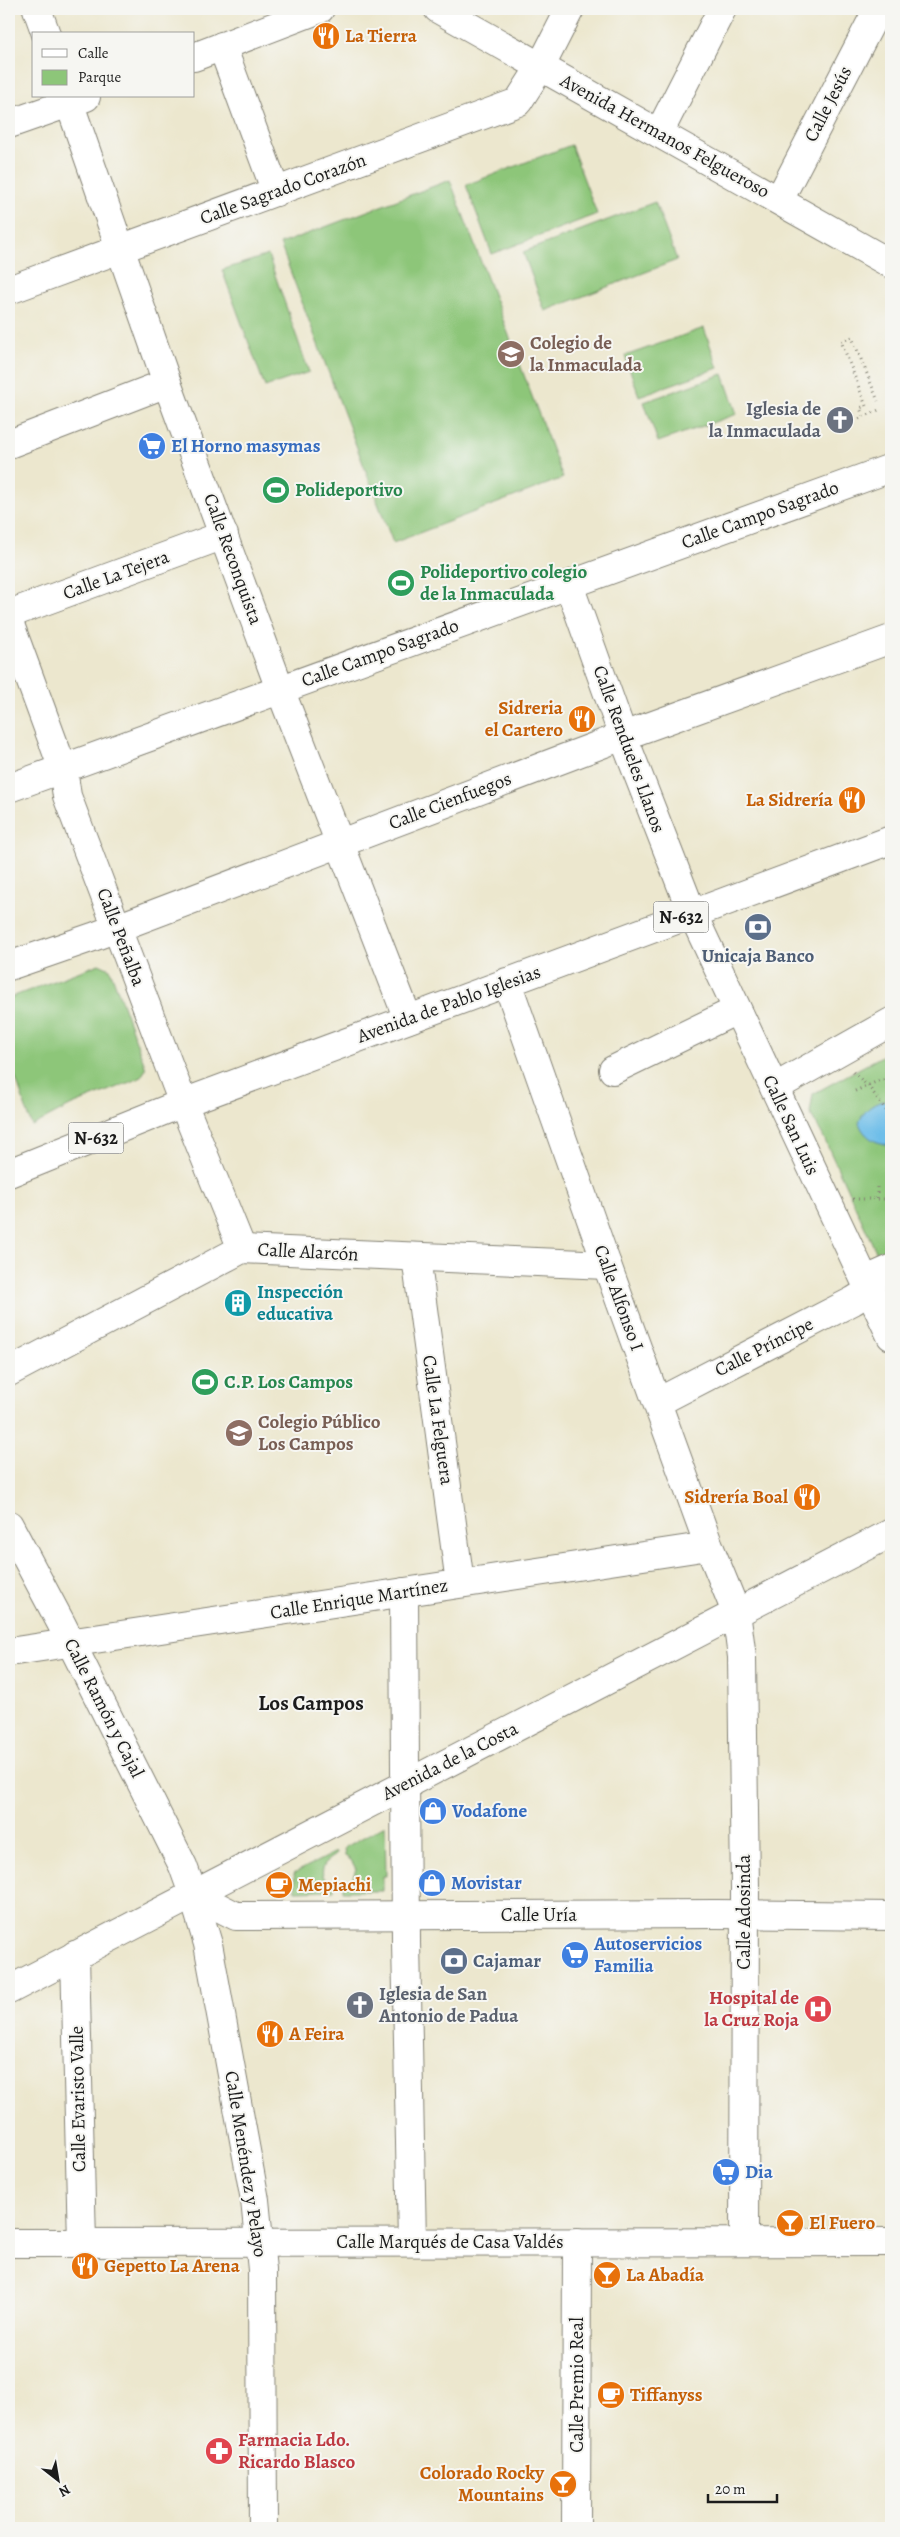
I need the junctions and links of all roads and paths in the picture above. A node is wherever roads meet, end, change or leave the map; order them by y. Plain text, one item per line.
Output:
1 (37, 9) edge
2 (320, 9) edge
3 (438, 9) edge
4 (570, 9) edge
5 (722, 9) edge
6 (878, 9) edge
7 (45, 32) edge
8 (222, 46) junction
9 (195, 57) edge
10 (541, 66) junction
11 (75, 98) edge
12 (9, 124) edge
13 (659, 133) junction
14 (276, 192) junction
15 (779, 200) junction
16 (121, 250) junction
17 (891, 264) edge
18 (9, 290) edge
19 (167, 384) junction
20 (878, 401) dead end
21 (881, 409) dead end
22 (863, 416) junction
23 (859, 418) dead end
24 (9, 444) edge
25 (891, 468) edge
26 (224, 535) junction
27 (569, 585) junction
28 (9, 614) edge
29 (9, 622) edge
30 (891, 639) edge
31 (280, 689) junction
32 (623, 736) junction
33 (63, 769) junction
34 (9, 788) edge
35 (891, 840) edge
36 (339, 843) junction
37 (692, 913) junction
38 (118, 927) junction
39 (9, 966) edge
40 (507, 982) junction
41 (737, 1010) junction
42 (408, 1019) junction
43 (891, 1022) edge
44 (849, 1068) dead end
45 (612, 1070) dead end
46 (891, 1078) edge
47 (867, 1085) junction
48 (774, 1088) junction
49 (855, 1091) dead end
50 (183, 1103) junction
51 (891, 1116) edge
52 (9, 1173) edge
53 (877, 1187) dead end
54 (845, 1198) dead end
55 (891, 1199) edge
56 (878, 1200) junction
57 (242, 1249) junction
58 (416, 1256) junction
59 (607, 1265) junction
60 (891, 1269) edge
61 (870, 1291) junction
62 (891, 1336) edge
63 (9, 1372) edge
64 (658, 1402) junction
65 (9, 1525) edge
66 (891, 1533) edge
67 (709, 1546) junction
68 (460, 1583) junction
69 (404, 1592) junction
70 (736, 1612) junction
71 (71, 1642) junction
72 (9, 1652) edge
73 (405, 1784) junction
74 (193, 1894) junction
75 (744, 1914) junction
76 (406, 1916) junction
77 (891, 1916) edge
78 (75, 1955) junction
79 (9, 1990) edge
80 (412, 2242) junction
81 (577, 2242) junction
82 (891, 2242) edge
83 (82, 2243) junction
84 (260, 2243) junction
85 (9, 2244) edge
86 (751, 2249) junction
87 (263, 2528) edge
88 (576, 2528) edge

1 - 7 street
2 - 8 street
3 - 10 street, Avenida Hermanos Felgueroso
4 - 10 street, Calle Sagrado Corazón
5 - 13 street
6 - 15 street, Calle Jesús
8 - 9 street
8 - 14 street
10 - 13 street, Avenida Hermanos Felgueroso
10 - 14 street, Calle Sagrado Corazón
11 - 12 street
11 - 16 street, Calle Reconquista
13 - 15 street, Avenida Hermanos Felgueroso
14 - 16 street, Calle Sagrado Corazón
15 - 17 street, Avenida Hermanos Felgueroso
16 - 18 street, Calle Sagrado Corazón
16 - 19 street, Calle Reconquista
19 - 24 street
19 - 26 street, Calle Reconquista
20 - 22 path
21 - 22 path
22 - 23 path
25 - 27 street, Calle Campo Sagrado
26 - 28 street, Calle La Tejera
26 - 31 street, Calle Reconquista
27 - 31 street, Calle Campo Sagrado
27 - 32 street, Calle Rendueles Llanos
29 - 33 street, Calle Peñalba
30 - 32 street, Calle Cienfuegos
31 - 33 street, Calle Campo Sagrado
31 - 36 street, Calle Reconquista
32 - 36 street, Calle Cienfuegos
32 - 37 street, Calle Rendueles Llanos
33 - 34 street, Calle Campo Sagrado
33 - 38 street, Calle Peñalba
35 - 37 street, Avenida de Pablo Iglesias / N-632
36 - 38 street, Calle Cienfuegos
36 - 42 street, Calle Reconquista
37 - 40 street, Avenida de Pablo Iglesias / N-632
37 - 41 street, Calle San Luis
38 - 39 street, Calle Cienfuegos
38 - 50 street, Calle Peñalba
40 - 42 street, Avenida de Pablo Iglesias / N-632
40 - 59 street, Calle Alfonso I
41 - 45 street
41 - 48 street, Calle San Luis
42 - 50 street, Avenida de Pablo Iglesias / N-632
43 - 48 street
44 - 47 path
46 - 47 path
47 - 49 path
47 - 51 path
48 - 61 street, Calle San Luis
50 - 52 street, Avenida de Pablo Iglesias / N-632
50 - 57 street, Calle Peñalba
53 - 56 path
54 - 56 path
55 - 56 path
57 - 58 street, Calle Alarcón
57 - 63 street, Calle Alarcón
58 - 59 street, Calle Alarcón
58 - 68 street, Calle La Felguera
59 - 64 street, Calle Alfonso I
60 - 61 street
61 - 62 street, Calle San Luis
61 - 64 street, Calle Príncipe
64 - 67 street, Calle Alfonso I
65 - 71 street, Calle Ramón y Cajal
66 - 70 street, Avenida de la Costa
67 - 68 street, Calle Enrique Martínez
67 - 70 street, Calle Alfonso I
68 - 69 street, Calle Enrique Martínez
69 - 71 street, Calle Enrique Martínez
69 - 73 street
70 - 73 street, Avenida de la Costa
70 - 75 street, Calle Adosinda
71 - 72 street, Calle Enrique Martínez
71 - 74 street, Calle Ramón y Cajal
73 - 74 street, Avenida de la Costa
73 - 76 street
74 - 76 street, Calle Uría
74 - 78 street, Avenida de la Costa
74 - 84 street, Calle Menéndez y Pelayo
75 - 76 street, Calle Uría
75 - 77 street, Calle Uría
75 - 86 street, Calle Adosinda
76 - 80 street
78 - 79 street, Avenida de la Costa
78 - 83 street, Calle Evaristo Valle
80 - 81 street, Calle Marqués de Casa Valdés
80 - 84 street, Calle Marqués de Casa Valdés
81 - 86 street, Calle Marqués de Casa Valdés
81 - 88 street, Calle Premio Real
82 - 86 street, Calle Marqués de Casa Valdés
83 - 84 street, Calle Marqués de Casa Valdés
83 - 85 street, Calle Marqués de Casa Valdés
84 - 87 street, Calle Menéndez y Pelayo

